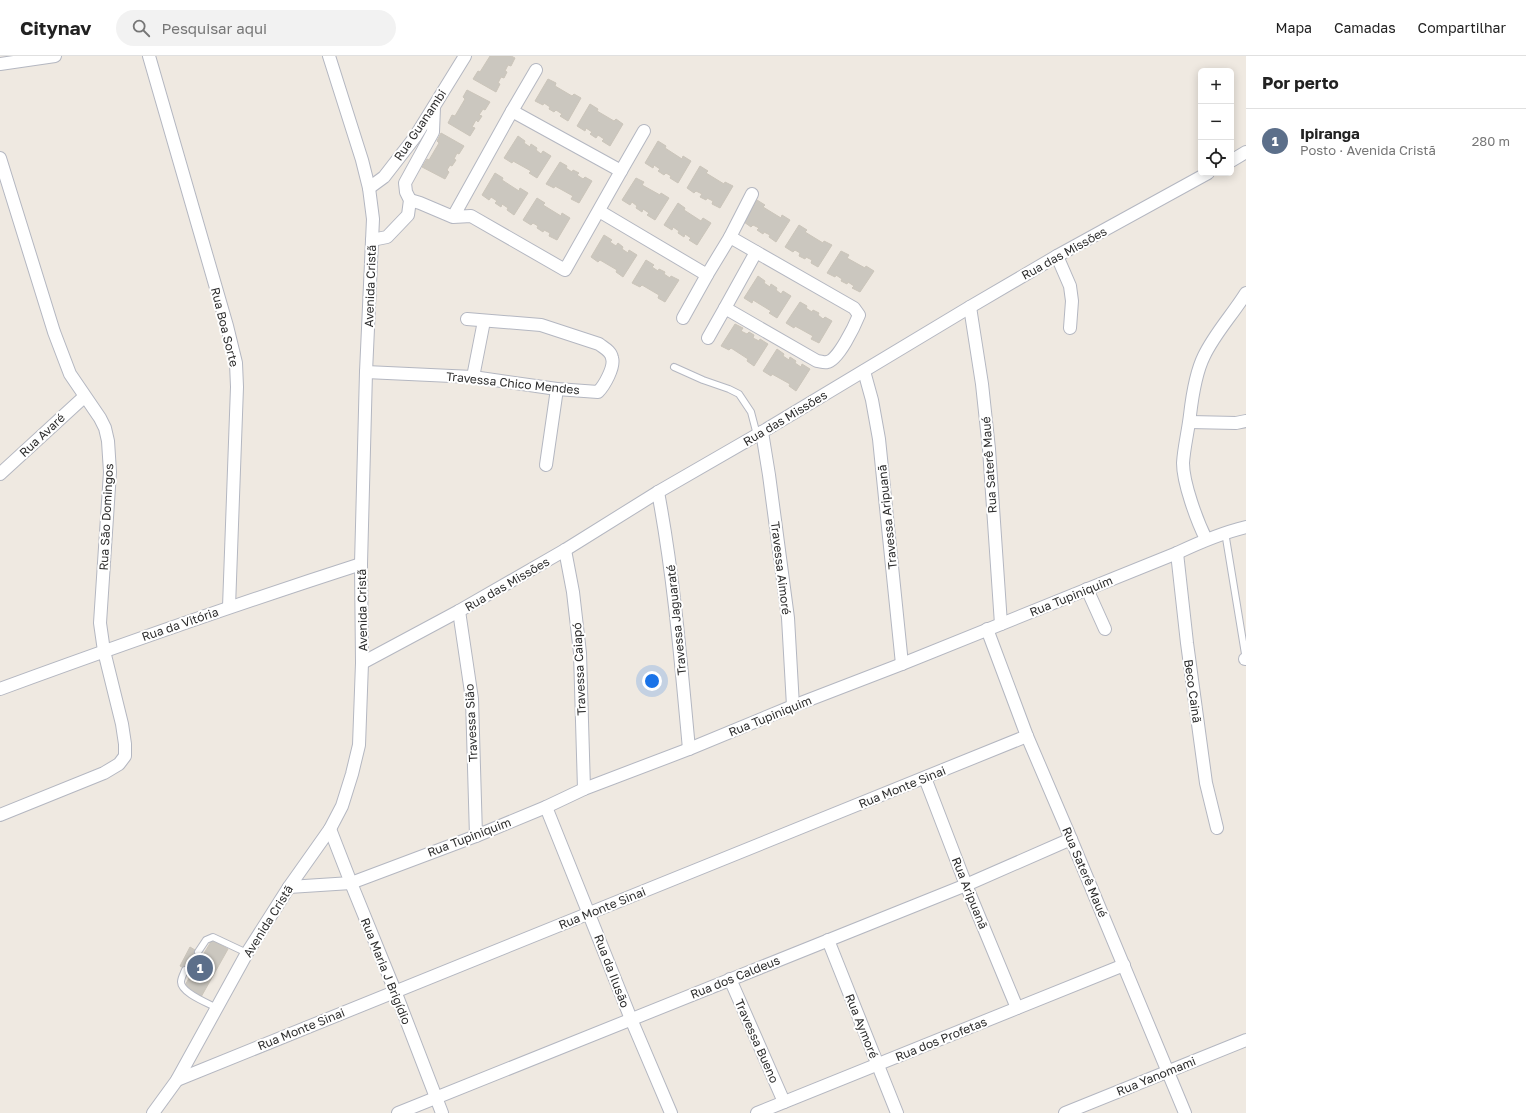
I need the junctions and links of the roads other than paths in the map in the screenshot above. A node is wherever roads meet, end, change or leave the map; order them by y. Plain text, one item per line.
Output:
1 (55, 56) edge
2 (149, 56) edge
3 (329, 56) edge
4 (465, 56) edge
5 (0, 64) edge
6 (536, 70) dead end
7 (434, 106) junction
8 (512, 111) junction
9 (644, 131) dead end
10 (1246, 152) edge
11 (0, 158) edge
12 (1234, 159) edge
13 (620, 171) junction
14 (1203, 176) edge
15 (369, 188) junction
16 (752, 194) dead end
17 (410, 200) junction
18 (599, 211) junction
19 (452, 217) junction
20 (730, 237) junction
21 (372, 240) junction
22 (756, 252) junction
23 (1058, 256) junction
24 (707, 275) junction
25 (1246, 293) edge
26 (970, 307) junction
27 (725, 308) junction
28 (683, 318) dead end
29 (467, 319) dead end
30 (484, 321) junction
31 (1070, 328) dead end
32 (708, 338) dead end
33 (674, 367) dead end
34 (864, 371) junction
35 (366, 372) junction
36 (474, 377) junction
37 (557, 389) junction
38 (84, 397) junction
39 (1246, 421) edge
40 (1190, 422) junction
41 (759, 433) junction
42 (546, 465) dead end
43 (0, 474) edge
44 (658, 492) junction
45 (1246, 527) edge
46 (1225, 532) junction
47 (1206, 539) junction
48 (565, 550) junction
49 (1177, 553) junction
50 (361, 564) junction
51 (1087, 589) junction
52 (229, 607) junction
53 (459, 611) junction
54 (1002, 624) junction
55 (987, 629) junction
56 (1105, 629) dead end
57 (104, 651) junction
58 (1246, 659) edge
59 (362, 663) junction
60 (1246, 663) edge
61 (902, 664) junction
62 (0, 689) edge
63 (793, 706) junction
64 (1027, 736) junction
65 (689, 749) junction
66 (925, 778) junction
67 (584, 790) junction
68 (546, 807) junction
69 (0, 814) edge
70 (1217, 828) dead end
71 (330, 829) junction
72 (476, 836) junction
73 (1071, 838) junction
74 (351, 883) junction
75 (966, 884) junction
76 (289, 887) junction
77 (589, 913) junction
78 (828, 940) junction
79 (198, 952) dead end
80 (247, 953) junction
81 (1124, 965) junction
82 (185, 970) dead end
83 (730, 979) junction
84 (396, 991) junction
85 (217, 1008) junction
86 (1017, 1008) junction
87 (631, 1019) junction
88 (1246, 1040) edge
89 (878, 1064) junction
90 (1168, 1072) junction
91 (177, 1080) junction
92 (436, 1098) junction
93 (784, 1102) junction
94 (153, 1113) edge
95 (398, 1113) edge
96 (442, 1113) edge
97 (671, 1113) edge
98 (757, 1113) edge
99 (897, 1113) edge
100 (1065, 1113) edge
101 (1185, 1113) edge

1 - 5 street
2 - 52 street, Rua Boa Sorte
3 - 15 street, Avenida Cristã
4 - 7 street, Rua Guanambi
6 - 8 street
7 - 15 street, Rua Guanambi
7 - 17 street
8 - 13 street
8 - 19 street
9 - 13 street
10 - 12 street
11 - 38 street, Rua São Domingos
13 - 18 street
14 - 23 street, Rua das Missões
15 - 21 street, Avenida Cristã
16 - 20 street
17 - 19 street
17 - 21 street
18 - 19 street
18 - 24 street
20 - 22 street
20 - 24 street
21 - 35 street, Avenida Cristã
22 - 27 street
22 - 27 street
23 - 26 street, Rua das Missões
23 - 31 street
24 - 28 street
25 - 40 street
26 - 34 street, Rua das Missões
26 - 54 street, Rua Saterê Maué
27 - 32 street
29 - 30 street
30 - 36 street
30 - 37 street, Travessa Chico Mendes
33 - 41 lane
34 - 41 street, Rua das Missões
34 - 61 street, Travessa Aripuanã
35 - 36 street, Travessa Chico Mendes
35 - 50 street, Avenida Cristã
36 - 37 street, Travessa Chico Mendes
37 - 42 street
38 - 43 street, Rua Avaré
38 - 57 street, Rua São Domingos
39 - 40 street
40 - 47 street
41 - 44 street, Rua das Missões
41 - 63 street, Travessa Aimoré
44 - 48 street, Rua das Missões
44 - 65 street, Travessa Jaguaraté
45 - 46 street, Rua Tupiniquim
46 - 47 street, Rua Tupiniquim
46 - 58 lane
47 - 49 street, Rua Tupiniquim
48 - 53 street, Rua das Missões
48 - 67 street, Travessa Caiapó
49 - 51 street, Rua Tupiniquim
49 - 70 street, Beco Cainã
50 - 52 street, Rua da Vitória
50 - 59 street, Avenida Cristã
51 - 54 street, Rua Tupiniquim
51 - 56 street
52 - 57 street, Rua da Vitória
53 - 59 street, Rua das Missões
53 - 72 street, Travessa Sião
54 - 55 street, Rua Tupiniquim
55 - 61 street, Rua Tupiniquim
55 - 64 street, Rua Saterê Maué
57 - 62 street, Rua da Vitória
57 - 69 street, Rua São Domingos
58 - 60 lane
59 - 71 street, Avenida Cristã
61 - 63 street, Rua Tupiniquim
63 - 65 street, Rua Tupiniquim
64 - 66 street, Rua Monte Sinai
64 - 73 street, Rua Saterê Maué
65 - 67 street, Rua Tupiniquim
66 - 75 street, Rua Aripuanã
66 - 77 street, Rua Monte Sinai
67 - 68 street, Rua Tupiniquim
68 - 72 street, Rua Tupiniquim
68 - 77 street, Rua da Ilusão
71 - 74 street, Rua Maria J Brigídio
71 - 76 street, Avenida Cristã
72 - 74 street, Rua Tupiniquim
73 - 75 street, Rua dos Caldeus
73 - 81 street, Rua Saterê Maué
74 - 76 street, Rua Tupiniquim
74 - 84 street, Rua Maria J Brigídio
75 - 78 street, Rua dos Caldeus
75 - 86 street, Rua Aripuanã
76 - 80 street, Avenida Cristã
77 - 84 street, Rua Monte Sinai
77 - 87 street, Rua da Ilusão
78 - 83 street, Rua dos Caldeus
78 - 89 street, Rua Aymoré
79 - 80 lane
80 - 85 street, Avenida Cristã
81 - 86 street, Rua dos Profetas
81 - 90 street, Rua Saterê Maué
82 - 85 lane
83 - 87 street, Rua dos Caldeus
83 - 93 street, Travessa Bueno
84 - 91 street, Rua Monte Sinai
84 - 92 street, Rua Maria J Brigídio
85 - 91 street, Avenida Cristã
86 - 89 street, Rua dos Profetas
87 - 92 street, Rua dos Caldeus
87 - 97 street, Rua da Ilusão
88 - 90 street, Rua Yanomami
89 - 93 street, Rua dos Profetas
89 - 99 street, Rua Aymoré
90 - 100 street, Rua Yanomami
90 - 101 street, Rua Saterê Maué
91 - 94 street, Avenida Cristã
92 - 95 street, Rua dos Caldeus
92 - 96 street, Rua Maria J Brigídio
93 - 98 street, Rua dos Profetas

